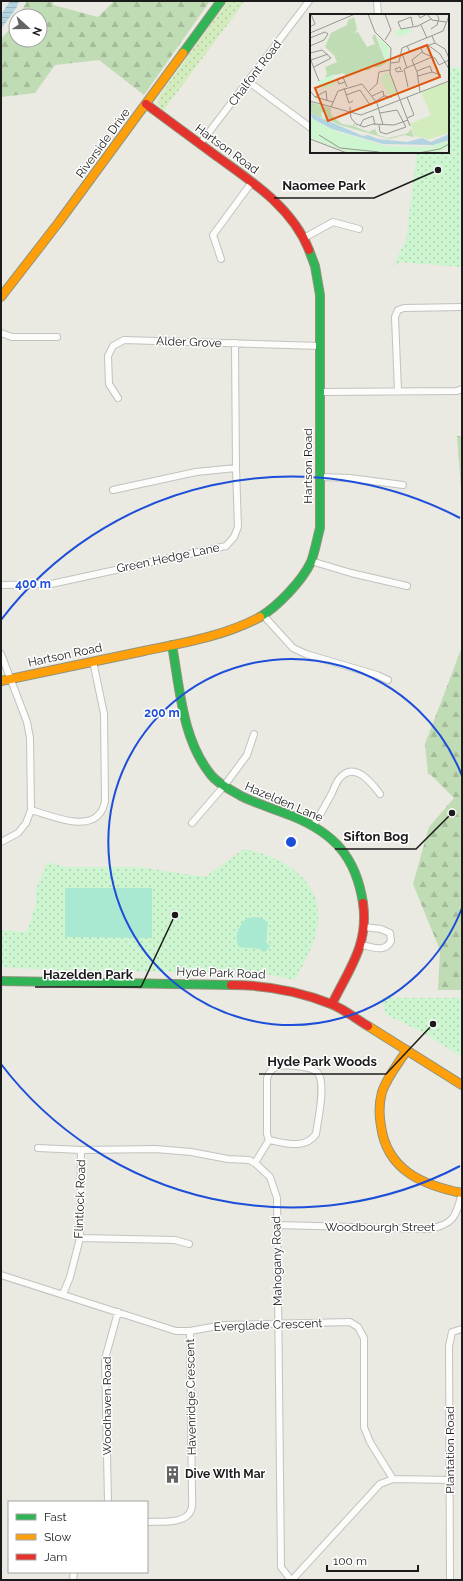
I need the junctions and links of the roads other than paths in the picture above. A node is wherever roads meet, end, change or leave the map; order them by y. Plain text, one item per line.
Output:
1 (221, 1) edge
2 (309, 1) edge
3 (377, 1) edge
4 (378, 14) edge
5 (249, 82) junction
6 (146, 104) junction
7 (310, 127) edge
8 (200, 144) junction
9 (252, 182) junction
10 (359, 229) dead end
11 (304, 238) junction
12 (221, 259) dead end
13 (1, 297) edge
14 (462, 308) edge
15 (1, 334) edge
16 (57, 336) dead end
17 (235, 343) junction
18 (321, 346) junction
19 (462, 389) edge
20 (398, 391) junction
21 (321, 392) junction
22 (118, 398) dead end
23 (236, 468) junction
24 (320, 477) junction
25 (403, 485) dead end
26 (114, 490) dead end
27 (311, 561) junction
28 (1, 585) edge
29 (407, 586) dead end
30 (263, 615) junction
31 (172, 645) junction
32 (1, 654) edge
33 (93, 661) junction
34 (11, 679) junction
35 (388, 680) dead end
36 (1, 681) edge
37 (254, 734) dead end
38 (224, 786) junction
39 (380, 794) dead end
40 (31, 810) junction
41 (192, 823) dead end
42 (314, 826) junction
43 (1, 842) edge
44 (364, 927) junction
45 (360, 945) junction
46 (1, 981) edge
47 (332, 1004) junction
48 (407, 1050) junction
49 (462, 1085) edge
50 (269, 1140) junction
51 (38, 1148) dead end
52 (81, 1150) junction
53 (255, 1163) junction
54 (462, 1193) edge
55 (277, 1225) junction
56 (80, 1238) junction
57 (189, 1244) dead end
58 (1, 1275) edge
59 (63, 1294) junction
60 (118, 1312) junction
61 (278, 1323) junction
62 (462, 1329) edge
63 (190, 1331) junction
64 (392, 1479) junction
65 (450, 1480) junction
66 (108, 1501) edge
67 (148, 1522) edge
68 (292, 1580) edge
69 (450, 1580) edge

1 - 6 street, Riverside Drive
2 - 5 street, Chalfont Road
3 - 4 street
5 - 7 street
5 - 8 street, Chalfont Road
6 - 8 street, Hartson Road
6 - 13 street, Riverside Drive
8 - 9 street, Hartson Road
9 - 11 street, Hartson Road
9 - 12 street
10 - 11 street
11 - 18 street, Hartson Road
14 - 20 street
15 - 16 street
17 - 18 street, Alder Grove
17 - 22 street, Alder Grove
17 - 23 street, Green Hedge Lane
18 - 21 street, Hartson Road
19 - 20 street
20 - 21 street
21 - 24 street, Hartson Road
23 - 26 street
23 - 28 street, Green Hedge Lane
24 - 25 street
24 - 27 street, Hartson Road
27 - 29 street
27 - 30 street, Hartson Road
30 - 31 street, Hartson Road
30 - 35 street
31 - 33 street, Hartson Road
31 - 38 street, Hazelden Lane
32 - 34 street
33 - 34 street, Hartson Road
33 - 40 street
34 - 36 street, Hartson Road
34 - 40 street
37 - 38 street
38 - 41 street
38 - 42 street, Hazelden Lane
39 - 42 street
40 - 43 street
42 - 44 street, Hazelden Lane
44 - 45 street, Hazelden Lane
44 - 45 street
45 - 47 street, Hazelden Lane
46 - 47 street, Hyde Park Road
47 - 48 street, Hyde Park Road
48 - 49 street, Hyde Park Road
48 - 54 street
50 - 50 street
50 - 53 street
51 - 52 street
52 - 53 street
52 - 56 street, Flintlock Road
53 - 55 street, Mahogany Road
54 - 55 street, Woodbourgh Street
55 - 61 street, Mahogany Road
56 - 57 street
56 - 59 street, Flintlock Road
58 - 59 street, Everglade Crescent
59 - 60 street, Everglade Crescent
60 - 63 street, Everglade Crescent
60 - 66 street, Woodhaven Road
61 - 63 street, Everglade Crescent
61 - 64 street, Everglade Crescent
61 - 68 street, Mahogany Road
62 - 65 street, Plantation Road
63 - 67 street, Havenridge Crescent
64 - 65 street
64 - 68 street
65 - 69 street, Plantation Road

